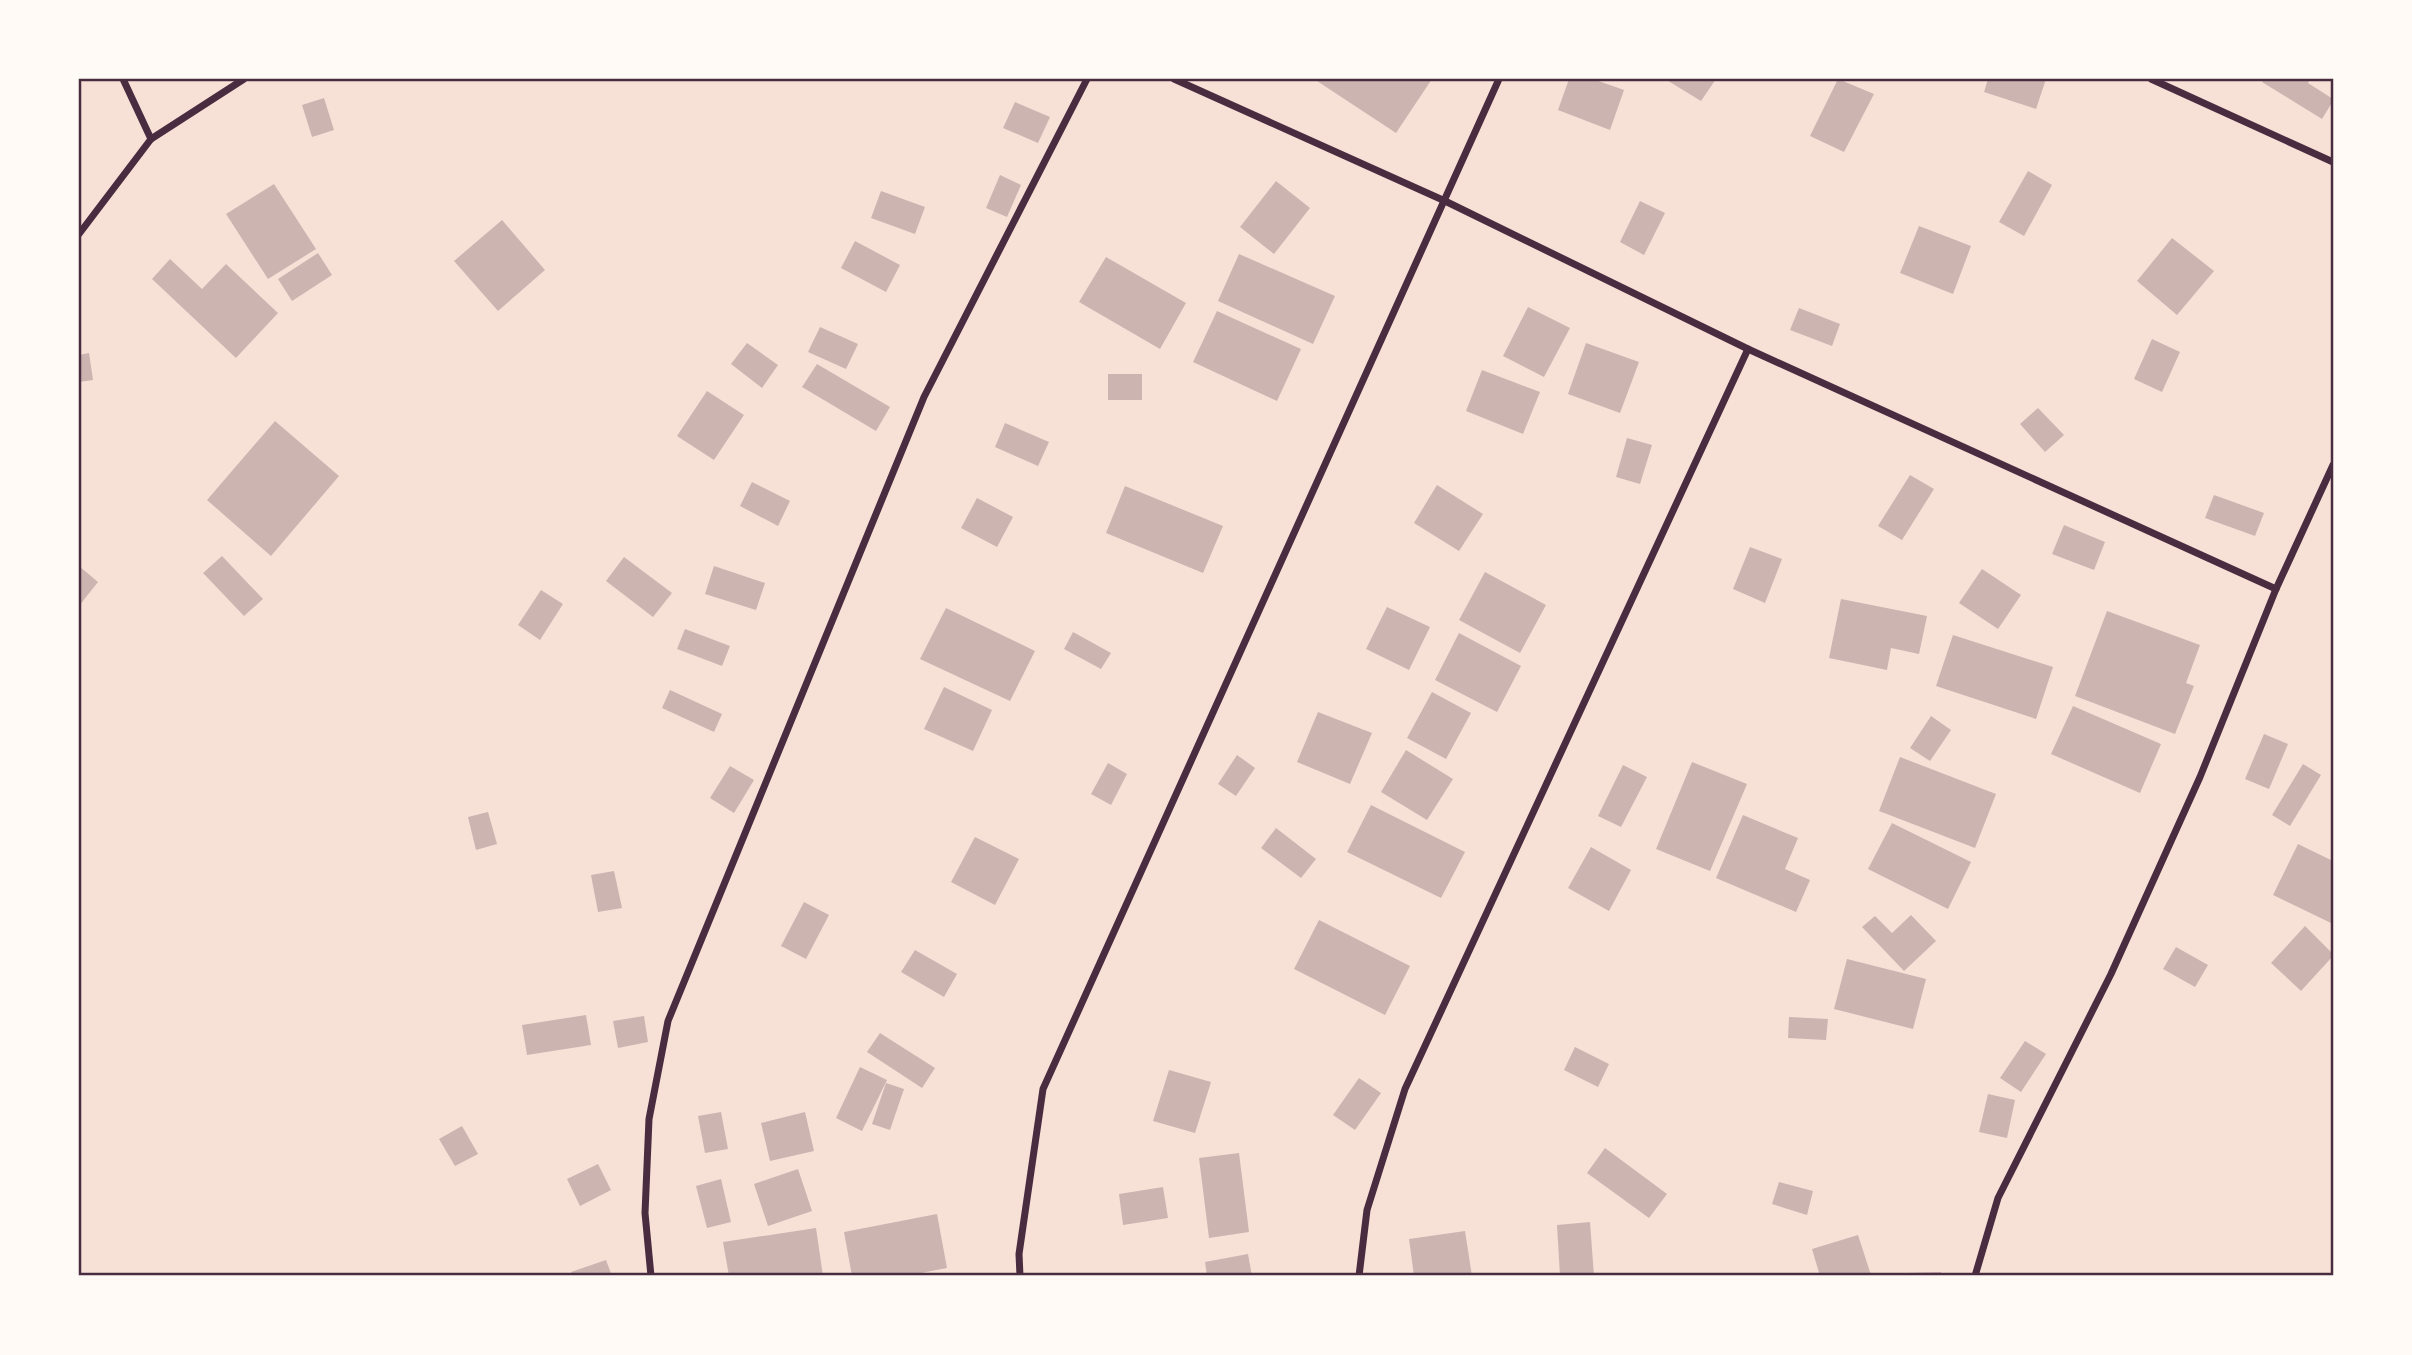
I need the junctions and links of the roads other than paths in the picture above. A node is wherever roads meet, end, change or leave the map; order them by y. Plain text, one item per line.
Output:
1 (123, 79) edge
2 (244, 79) edge
3 (1087, 79) edge
4 (1174, 79) edge
5 (1499, 79) edge
6 (2151, 79) edge
7 (151, 139) junction
8 (2333, 162) edge
9 (1445, 201) junction
10 (79, 234) edge
11 (1748, 349) junction
12 (2333, 465) edge
13 (2276, 589) junction
14 (651, 1276) edge
15 (1020, 1276) edge
16 (1359, 1276) edge
17 (1975, 1276) edge

1 - 7 street
2 - 7 street
3 - 14 street
4 - 9 street
5 - 9 street
6 - 8 street
7 - 10 street
9 - 11 street
9 - 15 street
11 - 13 street
11 - 16 street
12 - 13 street
13 - 17 street

